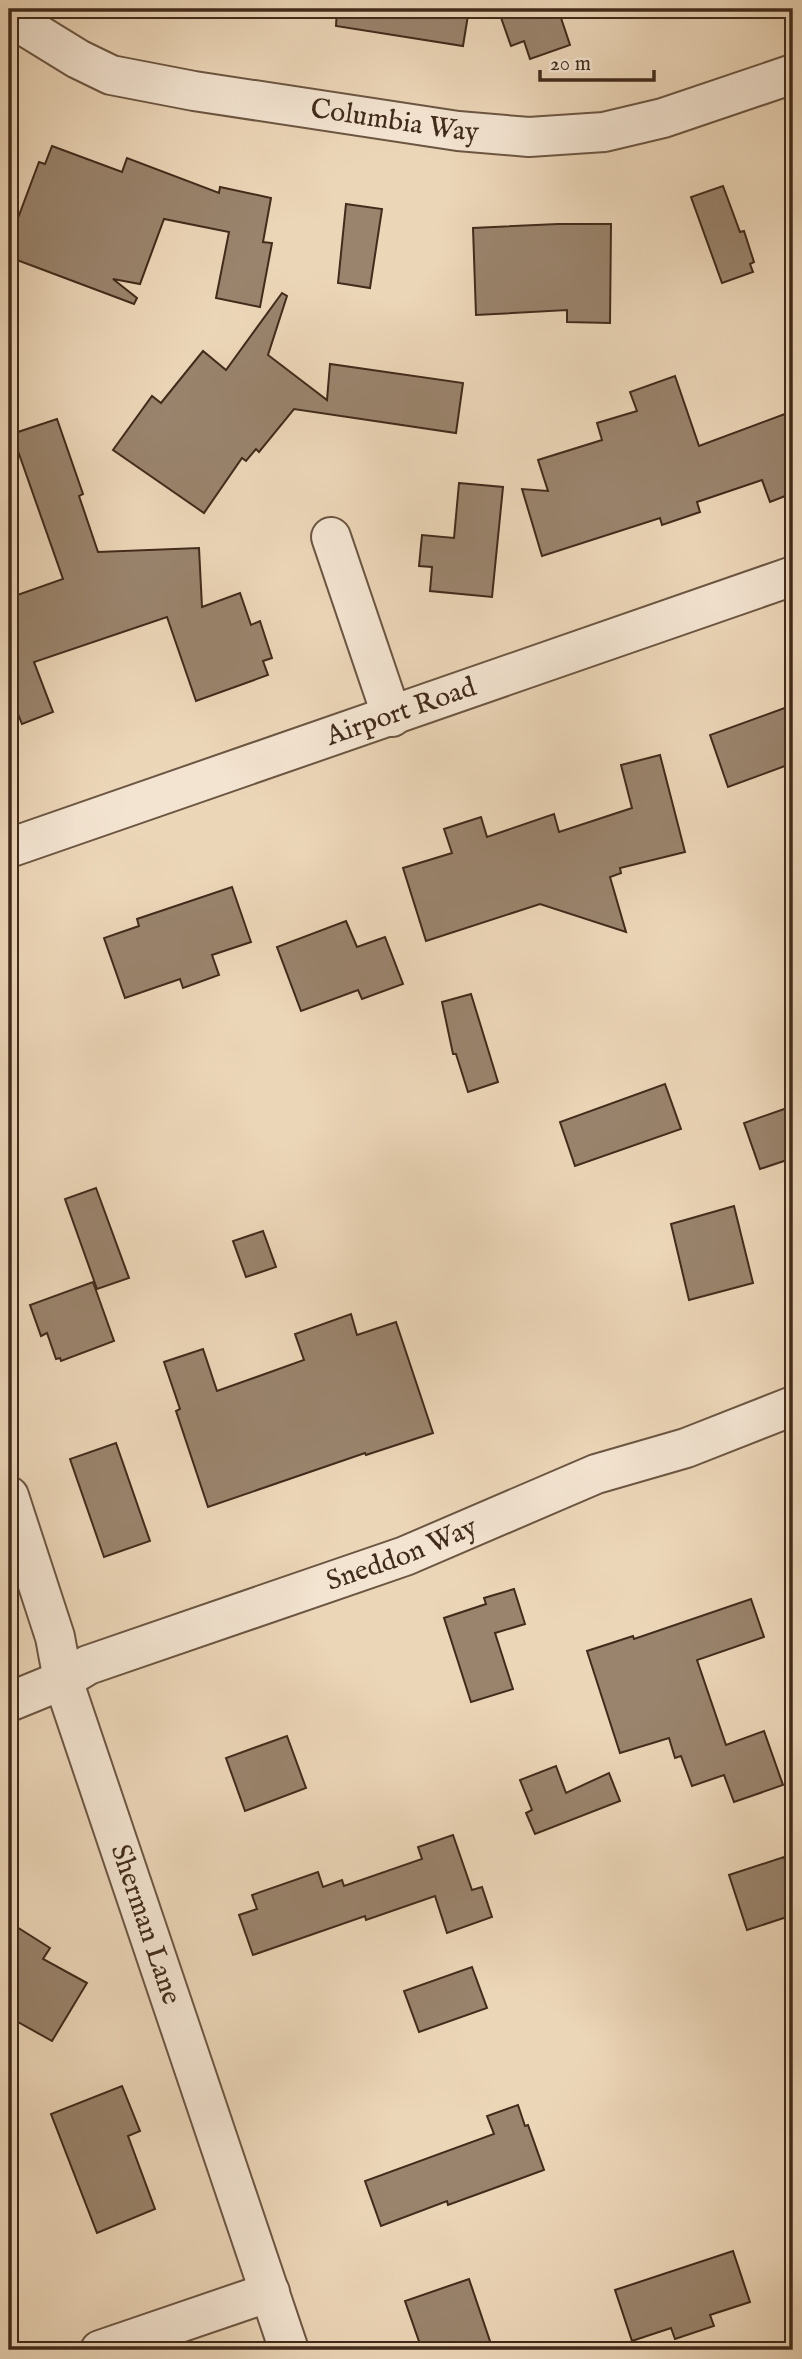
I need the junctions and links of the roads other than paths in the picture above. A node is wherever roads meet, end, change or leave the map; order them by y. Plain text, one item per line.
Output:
1 (9, 9) edge
2 (793, 74) edge
3 (331, 537) dead end
4 (793, 576) edge
5 (392, 717) junction
6 (9, 848) edge
7 (793, 1406) edge
8 (9, 1496) edge
9 (63, 1680) junction
10 (9, 1702) edge
11 (270, 2292) junction
12 (100, 2350) edge
13 (289, 2350) edge

1 - 2 street, Columbia Way
3 - 5 street
4 - 5 street, Airport Road
5 - 6 street, Airport Road
7 - 9 street, Sneddon Way
8 - 9 street, Sherman Lane
9 - 10 street, Sneddon Way
9 - 11 street, Sherman Lane
11 - 12 street
11 - 13 street, Sherman Lane

